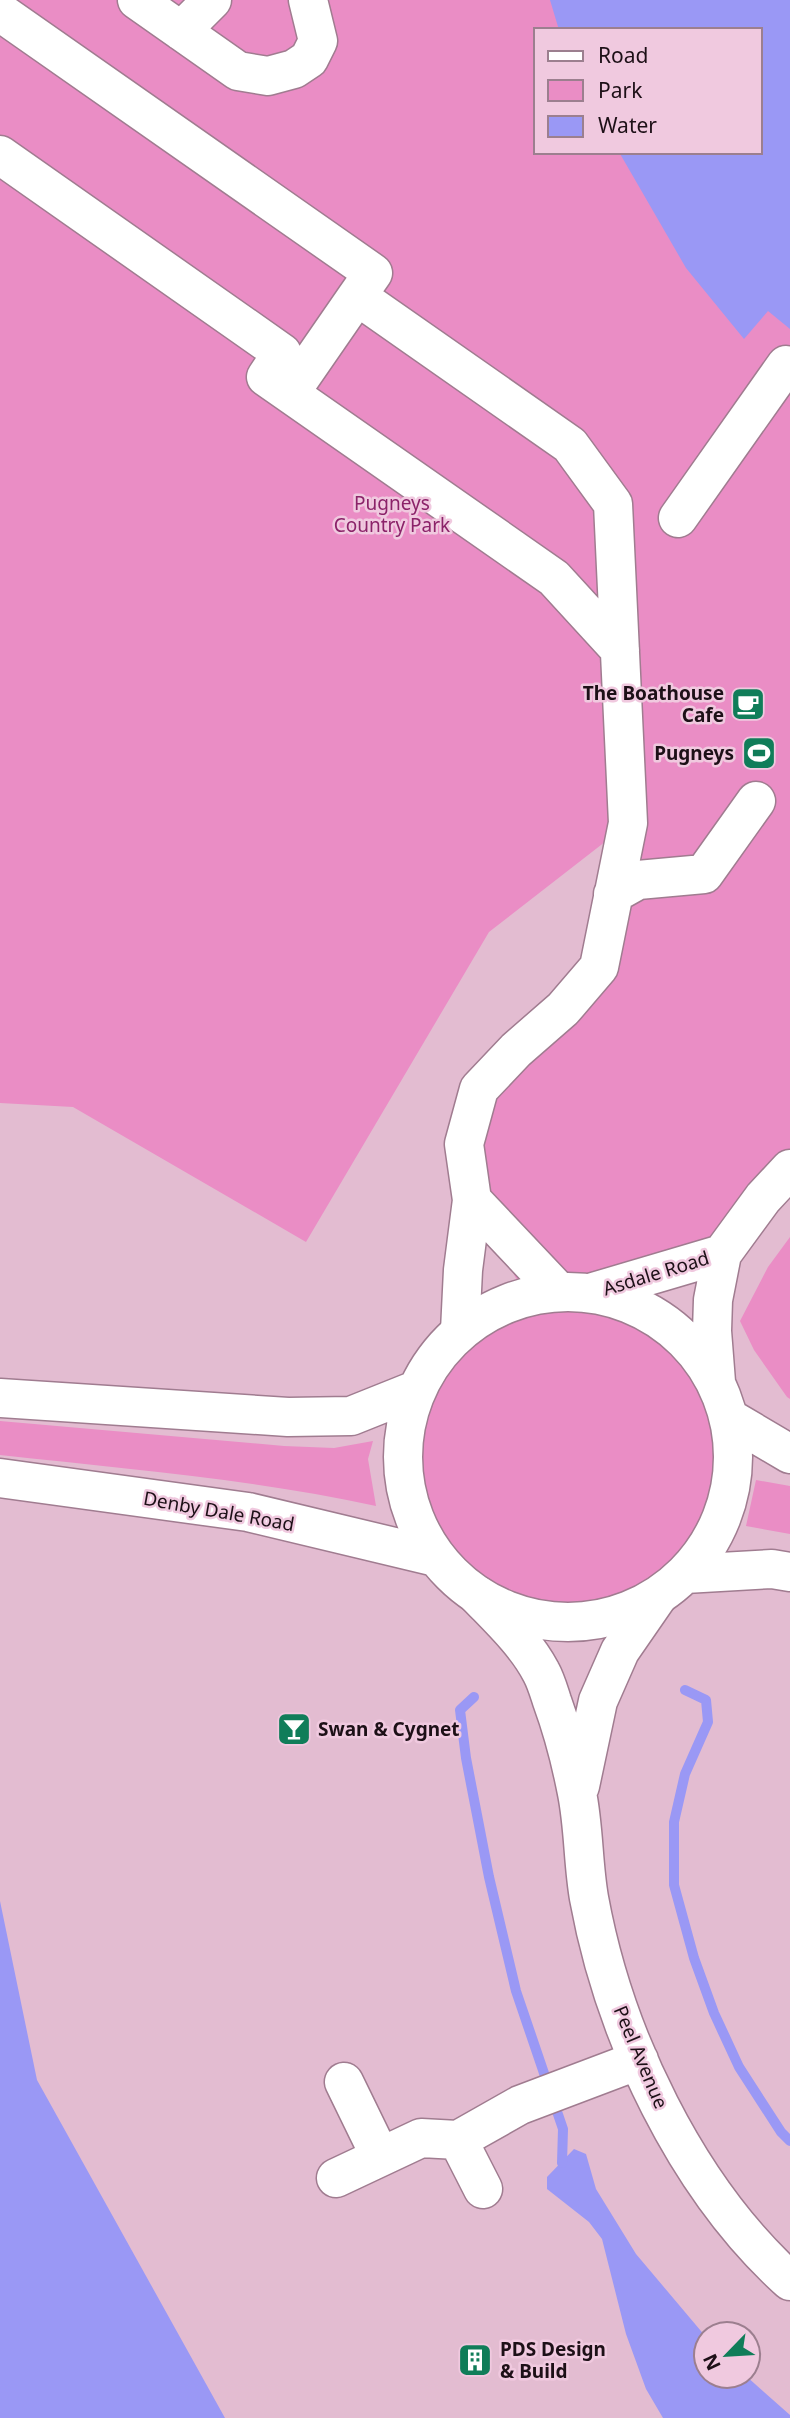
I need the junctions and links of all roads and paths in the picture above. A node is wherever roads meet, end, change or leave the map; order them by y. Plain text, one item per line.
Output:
1 (137, 0) edge
2 (212, 0) edge
3 (308, 0) edge
4 (0, 12) edge
5 (181, 31) junction
6 (0, 155) edge
7 (357, 296) junction
8 (786, 365) dead end
9 (290, 393) junction
10 (678, 518) dead end
11 (620, 650) junction
12 (756, 802) dead end
13 (613, 894) junction
14 (790, 1170) edge
15 (472, 1200) junction
16 (722, 1254) junction
17 (574, 1292) junction
18 (460, 1331) junction
19 (416, 1390) junction
20 (0, 1398) edge
21 (723, 1401) junction
22 (790, 1454) edge
23 (0, 1478) edge
24 (436, 1557) junction
25 (790, 1572) edge
26 (672, 1585) junction
27 (477, 1595) junction
28 (578, 1795) junction
29 (639, 2060) junction
30 (344, 2082) dead end
31 (458, 2140) junction
32 (380, 2156) junction
33 (336, 2178) dead end
34 (483, 2189) dead end
35 (784, 2264) edge

1 - 5 main road
2 - 5 main road
3 - 5 main road
4 - 7 main road
6 - 9 main road
7 - 9 main road
7 - 11 main road
8 - 10 main road
9 - 11 main road
11 - 13 main road
12 - 13 main road
13 - 15 main road
14 - 16 main road, Asdale Road
15 - 17 main road
15 - 18 main road
16 - 17 main road, Asdale Road
16 - 21 main road, Asdale Road
17 - 18 main road
17 - 21 main road
18 - 19 main road
19 - 20 main road
19 - 24 main road
21 - 22 main road
21 - 26 main road, Asdale Road
23 - 24 main road, Denby Dale Road
24 - 27 main road
25 - 26 main road
26 - 27 main road
26 - 28 main road, Peel Avenue
27 - 28 main road, Peel Avenue
28 - 29 main road, Peel Avenue
29 - 31 main road
29 - 35 main road, Peel Avenue
30 - 32 main road
31 - 32 main road
31 - 34 main road
32 - 33 main road

